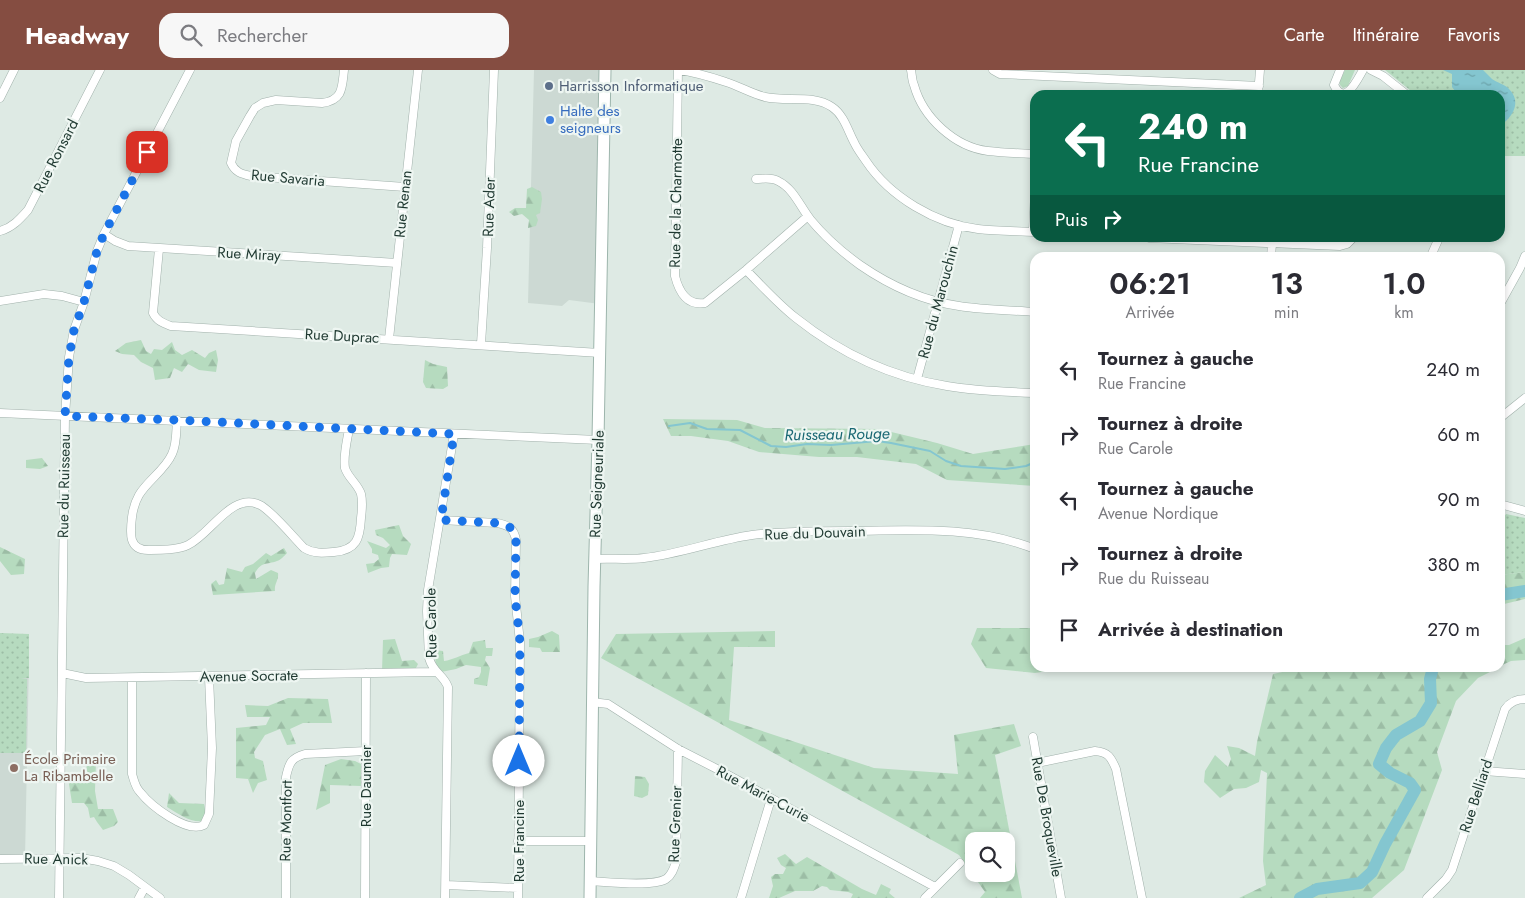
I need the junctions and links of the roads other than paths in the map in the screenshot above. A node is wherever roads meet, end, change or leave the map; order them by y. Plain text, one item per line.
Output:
1 (14, 70) edge
2 (100, 70) edge
3 (190, 70) edge
4 (344, 70) edge
5 (418, 70) edge
6 (494, 70) edge
7 (605, 70) edge
8 (678, 70) edge
9 (912, 70) edge
10 (993, 70) edge
11 (1260, 70) edge
12 (1340, 70) edge
13 (1363, 70) edge
14 (1371, 70) edge
15 (1259, 86) junction
16 (1259, 90) edge
17 (1337, 90) edge
18 (1350, 90) edge
19 (1401, 90) edge
20 (0, 98) edge
21 (1030, 154) edge
22 (756, 179) dead end
23 (405, 187) junction
24 (808, 216) junction
25 (959, 225) junction
26 (0, 231) edge
27 (1030, 232) edge
28 (104, 234) junction
29 (1247, 242) edge
30 (1350, 242) edge
31 (1272, 243) junction
32 (159, 249) junction
33 (1271, 252) edge
34 (1525, 256) edge
35 (397, 263) junction
36 (746, 270) junction
37 (1505, 295) edge
38 (0, 301) edge
39 (938, 301) junction
40 (84, 302) junction
41 (1030, 312) edge
42 (389, 339) junction
43 (481, 344) junction
44 (600, 353) junction
45 (917, 379) junction
46 (1030, 393) edge
47 (1525, 398) edge
48 (0, 413) edge
49 (1505, 414) edge
50 (65, 416) junction
51 (177, 420) junction
52 (349, 429) junction
53 (454, 434) junction
54 (598, 440) junction
55 (1505, 505) edge
56 (1525, 511) edge
57 (441, 520) junction
58 (1030, 547) edge
59 (595, 558) junction
60 (436, 672) junction
61 (62, 674) junction
62 (366, 674) junction
63 (209, 677) junction
64 (132, 678) junction
65 (1525, 699) edge
66 (592, 702) junction
67 (1032, 737) dead end
68 (678, 749) junction
69 (366, 750) junction
70 (1037, 763) junction
71 (1484, 771) junction
72 (1525, 774) edge
73 (772, 799) junction
74 (518, 841) junction
75 (591, 841) junction
76 (0, 858) edge
77 (60, 858) junction
78 (960, 863) dead end
79 (590, 881) junction
80 (446, 885) junction
81 (145, 887) junction
82 (935, 887) junction
83 (518, 888) junction
84 (59, 898) edge
85 (139, 898) edge
86 (160, 898) edge
87 (286, 898) edge
88 (365, 898) edge
89 (446, 898) edge
90 (518, 898) edge
91 (590, 898) edge
92 (741, 898) edge
93 (925, 898) edge
94 (1061, 898) edge
95 (1142, 898) edge
96 (1427, 898) edge

1 - 20 street
2 - 26 street, Rue Ronsard
3 - 28 street, Rue du Ruisseau
4 - 23 street, Rue Savaria
5 - 23 street, Rue Renan
6 - 43 street, Rue Ader
7 - 44 street, Rue Seigneuriale
8 - 25 street
8 - 36 street, Rue de la Charmotte
9 - 21 street
10 - 15 street
11 - 15 street
12 - 17 street
13 - 18 street
14 - 19 street
15 - 16 street
22 - 24 street
23 - 35 street, Rue Renan
24 - 36 street, Rue de la Charmotte
24 - 39 street
25 - 27 street
25 - 39 street, Rue du Marouchin
28 - 32 street, Rue Miray
28 - 40 street, Rue du Ruisseau
29 - 31 street
30 - 31 street
31 - 33 street
32 - 35 street, Rue Miray
32 - 42 street, Rue Duprac
34 - 37 street
35 - 42 street, Rue Renan
36 - 45 street
38 - 40 street
39 - 41 street
39 - 45 street, Rue du Marouchin
40 - 50 street, Rue du Ruisseau
42 - 43 street, Rue Duprac
43 - 44 street, Rue Duprac
44 - 54 street, Rue Seigneuriale
45 - 46 street
47 - 49 street
48 - 50 street
50 - 51 street
50 - 61 street, Rue du Ruisseau
51 - 52 street
51 - 52 street
52 - 53 street
53 - 54 street
53 - 57 street, Rue Carole
54 - 59 street, Rue Seigneuriale
55 - 56 street
57 - 60 street, Rue Carole
57 - 74 street, Rue Francine
58 - 59 street, Rue du Douvain
59 - 66 street, Rue Seigneuriale
60 - 62 street, Avenue Socrate
60 - 80 street, Rue Carole
61 - 64 street, Avenue Socrate
61 - 77 street, Rue du Ruisseau
62 - 63 street, Avenue Socrate
62 - 69 street, Rue Daumier
63 - 64 street, Avenue Socrate
63 - 64 street
65 - 71 street, Rue Belliard
66 - 68 street, Rue Marie-Curie
66 - 75 street, Rue Seigneuriale
67 - 70 street, Rue De Broqueville
68 - 73 street, Rue Marie-Curie
68 - 79 street, Rue Grenier
69 - 87 street, Rue Montfort
69 - 88 street, Rue Daumier
70 - 94 street, Rue De Broqueville
70 - 95 street
71 - 72 street
71 - 96 street, Rue Belliard
73 - 82 street, Rue Marie-Curie
73 - 92 street
74 - 75 street
74 - 83 street, Rue Francine
75 - 79 street, Rue Seigneuriale
76 - 77 street, Rue Anick
77 - 81 street, Rue Anick
77 - 84 street, Rue du Ruisseau
78 - 82 street
79 - 91 street, Rue Seigneuriale
80 - 83 street
80 - 89 street, Rue Carole
81 - 85 street
81 - 86 street, Rue Anick
82 - 93 street
83 - 90 street, Rue Francine

